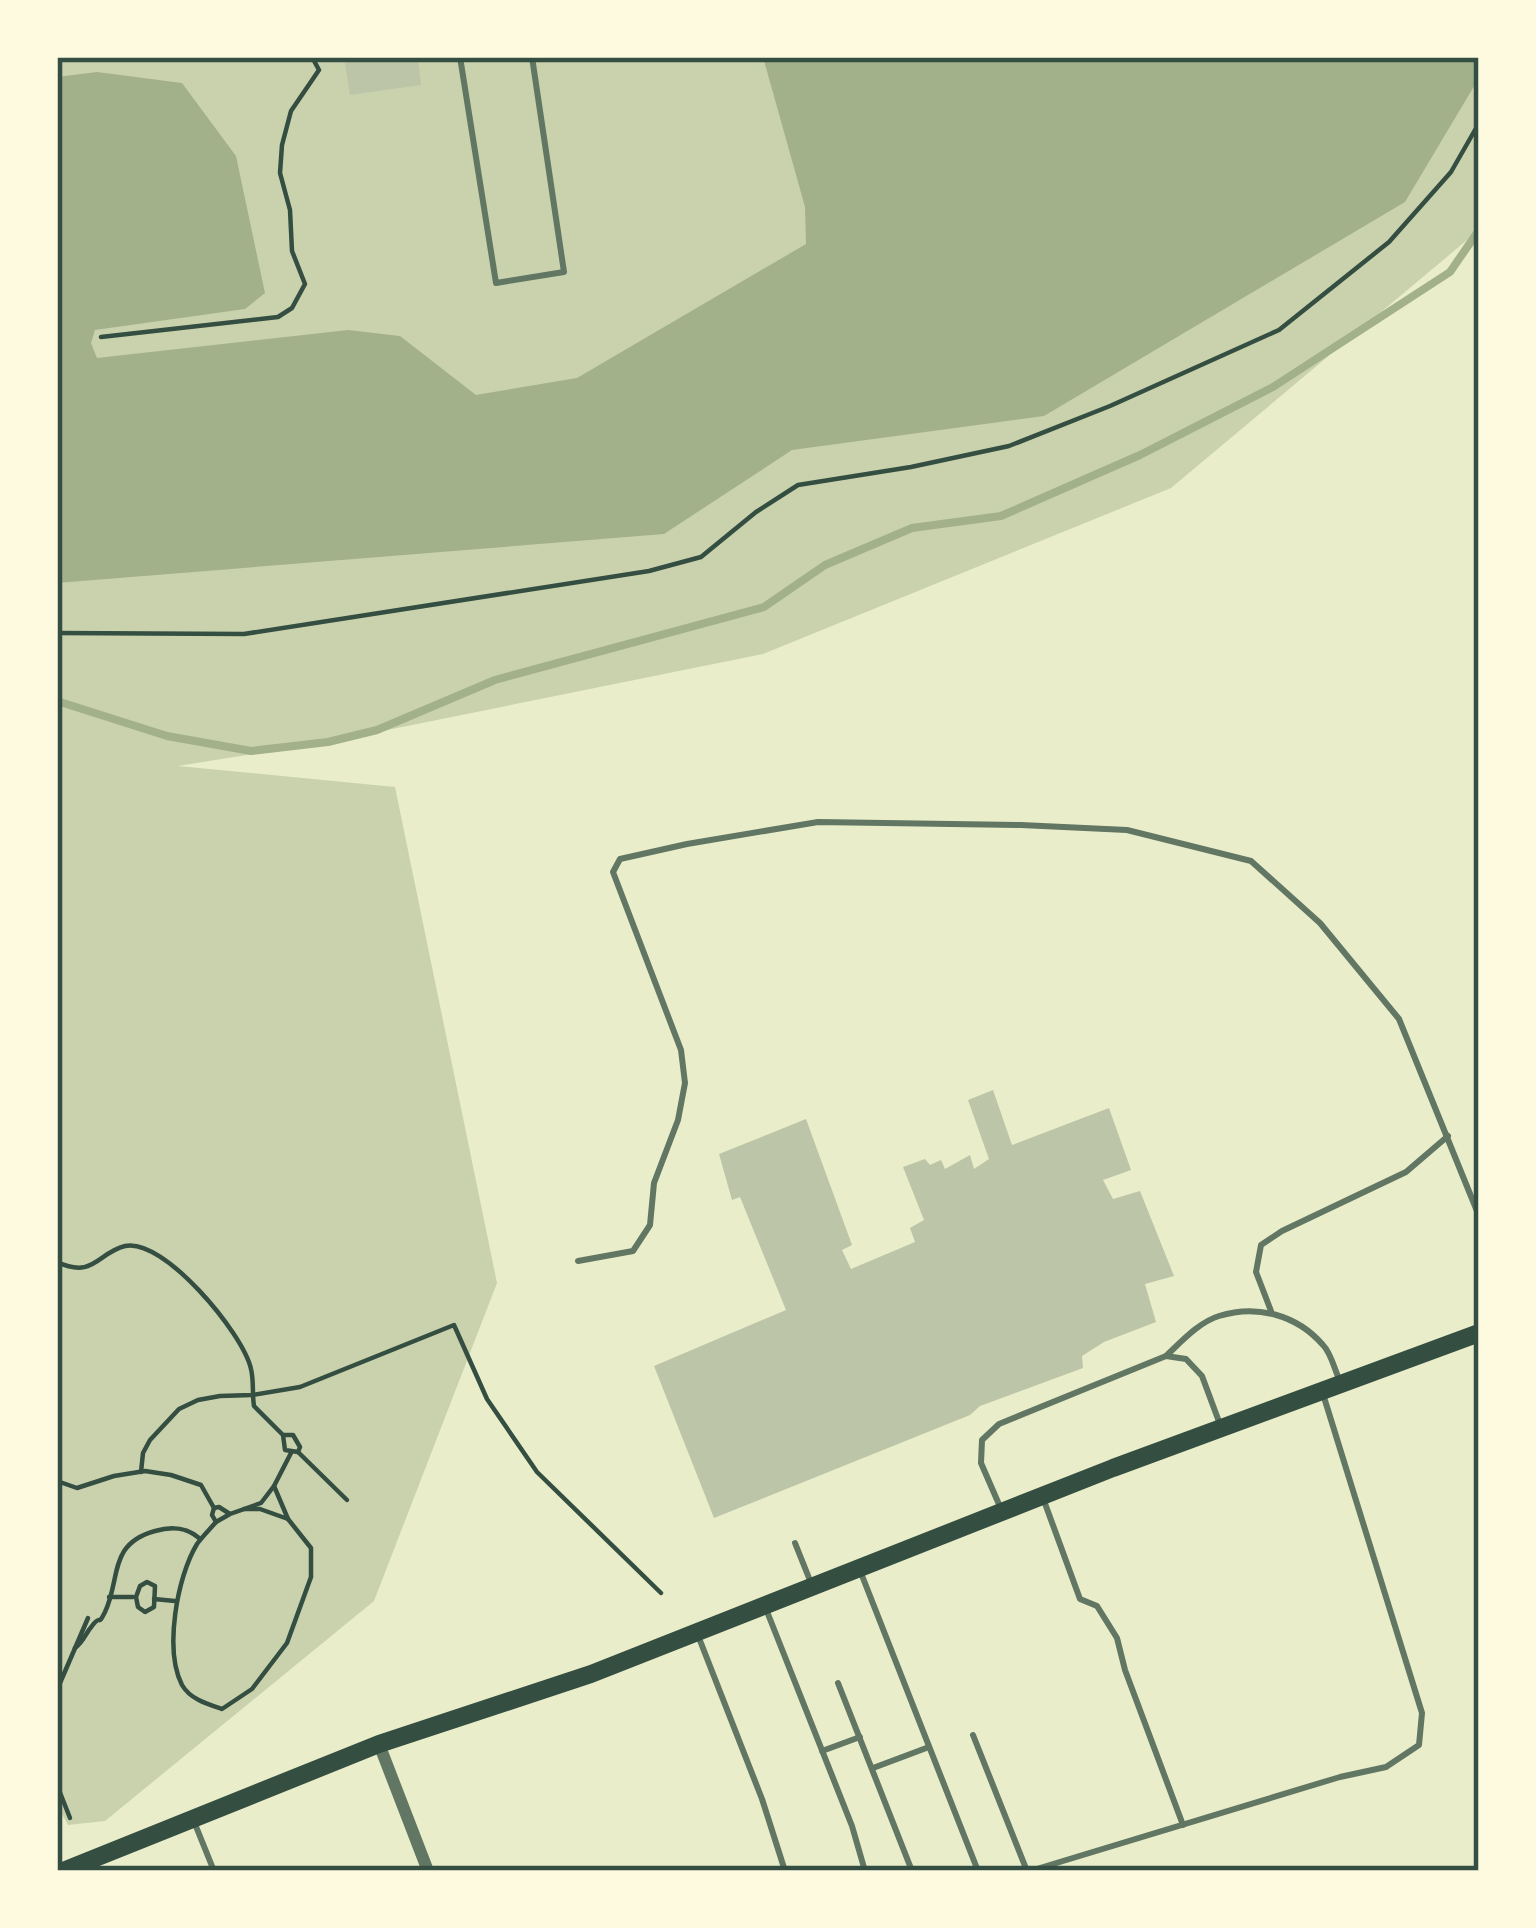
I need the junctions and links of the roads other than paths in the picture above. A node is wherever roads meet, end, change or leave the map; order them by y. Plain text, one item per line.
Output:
1 (460, 57) edge
2 (532, 57) edge
3 (1448, 1136) junction
4 (1479, 1216) edge
5 (578, 1261) dead end
6 (1271, 1310) junction
7 (1478, 1336) edge
8 (1166, 1356) junction
9 (1332, 1387) junction
10 (1221, 1428) junction
11 (1042, 1496) junction
12 (1003, 1512) junction
13 (795, 1543) dead end
14 (859, 1568) junction
15 (812, 1587) junction
16 (765, 1605) junction
17 (697, 1632) junction
18 (838, 1683) dead end
19 (973, 1736) dead end
20 (860, 1737) junction
21 (379, 1744) junction
22 (929, 1747) junction
23 (822, 1751) junction
24 (873, 1768) junction
25 (193, 1819) junction
26 (1183, 1825) junction
27 (63, 1871) edge
28 (214, 1871) edge
29 (428, 1871) edge
30 (785, 1871) edge
31 (865, 1871) edge
32 (912, 1871) edge
33 (978, 1871) edge
34 (1029, 1871) edge

1 - 2 lane
3 - 4 lane
3 - 5 lane
3 - 6 lane
6 - 8 lane
6 - 9 lane
7 - 9 main road
8 - 10 lane
8 - 12 lane
9 - 10 main road
9 - 26 lane
10 - 11 main road
11 - 12 main road
11 - 26 lane
12 - 14 main road
13 - 15 lane
14 - 15 main road
14 - 22 lane
15 - 16 main road
16 - 17 main road
16 - 23 lane
17 - 21 main road
17 - 30 lane
18 - 20 lane
19 - 34 lane
20 - 23 lane
20 - 24 lane
21 - 25 main road
21 - 29 street
22 - 24 lane
22 - 33 lane
23 - 31 lane
24 - 32 lane
25 - 27 main road
25 - 28 lane
26 - 34 lane

